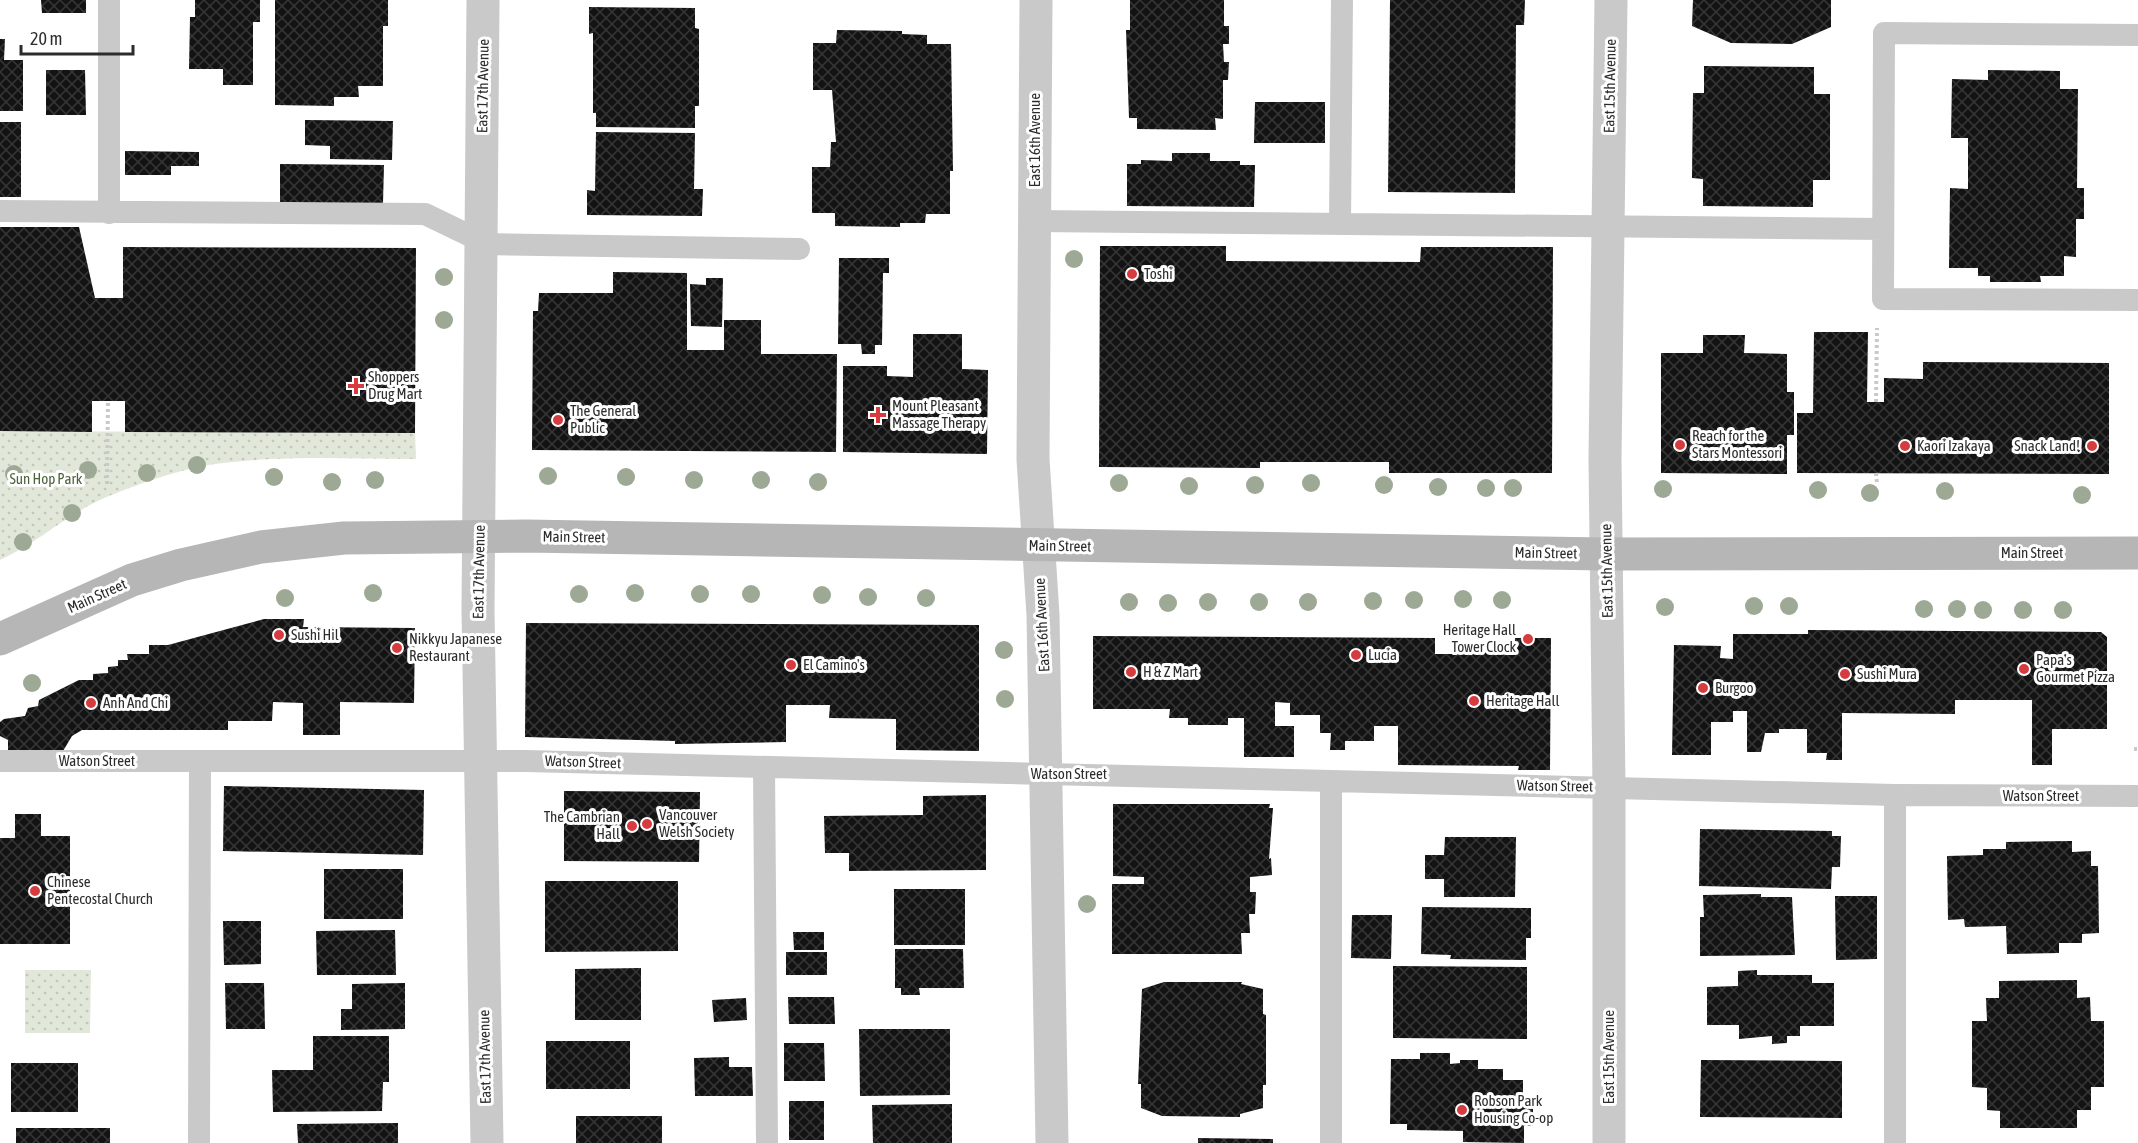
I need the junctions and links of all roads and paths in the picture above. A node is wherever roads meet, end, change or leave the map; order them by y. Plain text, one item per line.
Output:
1 (109, 0) edge
2 (483, 0) edge
3 (1036, 0) edge
4 (1342, 0) edge
5 (1611, 0) edge
6 (2138, 34) edge
7 (0, 212) edge
8 (109, 213) junction
9 (1034, 220) junction
10 (1341, 223) junction
11 (1608, 227) junction
12 (1883, 229) junction
13 (481, 242) junction
14 (799, 249) dead end
15 (1883, 299) junction
16 (2138, 300) edge
17 (108, 401) dead end
18 (1876, 402) dead end
19 (1876, 473) dead end
20 (1877, 483) dead end
21 (107, 484) dead end
22 (479, 536) junction
23 (1037, 546) junction
24 (2138, 553) edge
25 (1606, 554) junction
26 (0, 639) edge
27 (0, 761) edge
28 (200, 761) junction
29 (479, 761) junction
30 (764, 768) junction
31 (1047, 774) junction
32 (1331, 782) junction
33 (1609, 787) junction
34 (1895, 795) junction
35 (2138, 796) edge
36 (199, 1143) edge
37 (487, 1143) edge
38 (766, 1143) edge
39 (1052, 1143) edge
40 (1331, 1143) edge
41 (1609, 1143) edge
42 (1895, 1143) edge

1 - 8 lane
2 - 13 street, East 17th Avenue
3 - 9 street, East 16th Avenue
4 - 10 lane
5 - 11 street, East 15th Avenue
6 - 12 lane
7 - 8 lane
8 - 13 lane
9 - 10 lane
9 - 23 street, East 16th Avenue
10 - 11 lane
11 - 12 lane
11 - 25 street, East 15th Avenue
12 - 15 lane
13 - 14 lane
13 - 22 street, East 17th Avenue
15 - 16 lane
15 - 18 path
17 - 21 path
19 - 20 path
22 - 23 main road, Main Street
22 - 26 main road, Main Street
22 - 29 street, East 17th Avenue
23 - 25 main road, Main Street
23 - 31 street, East 16th Avenue
24 - 25 main road, Main Street
25 - 33 street, East 15th Avenue
27 - 28 lane, Watson Street
28 - 29 lane, Watson Street
28 - 36 lane
29 - 30 lane, Watson Street
29 - 37 street, East 17th Avenue
30 - 31 lane, Watson Street
30 - 38 lane
31 - 32 lane, Watson Street
31 - 39 street, East 16th Avenue
32 - 33 lane, Watson Street
32 - 40 lane
33 - 34 lane, Watson Street
33 - 41 street, East 15th Avenue
34 - 35 lane, Watson Street
34 - 42 lane

